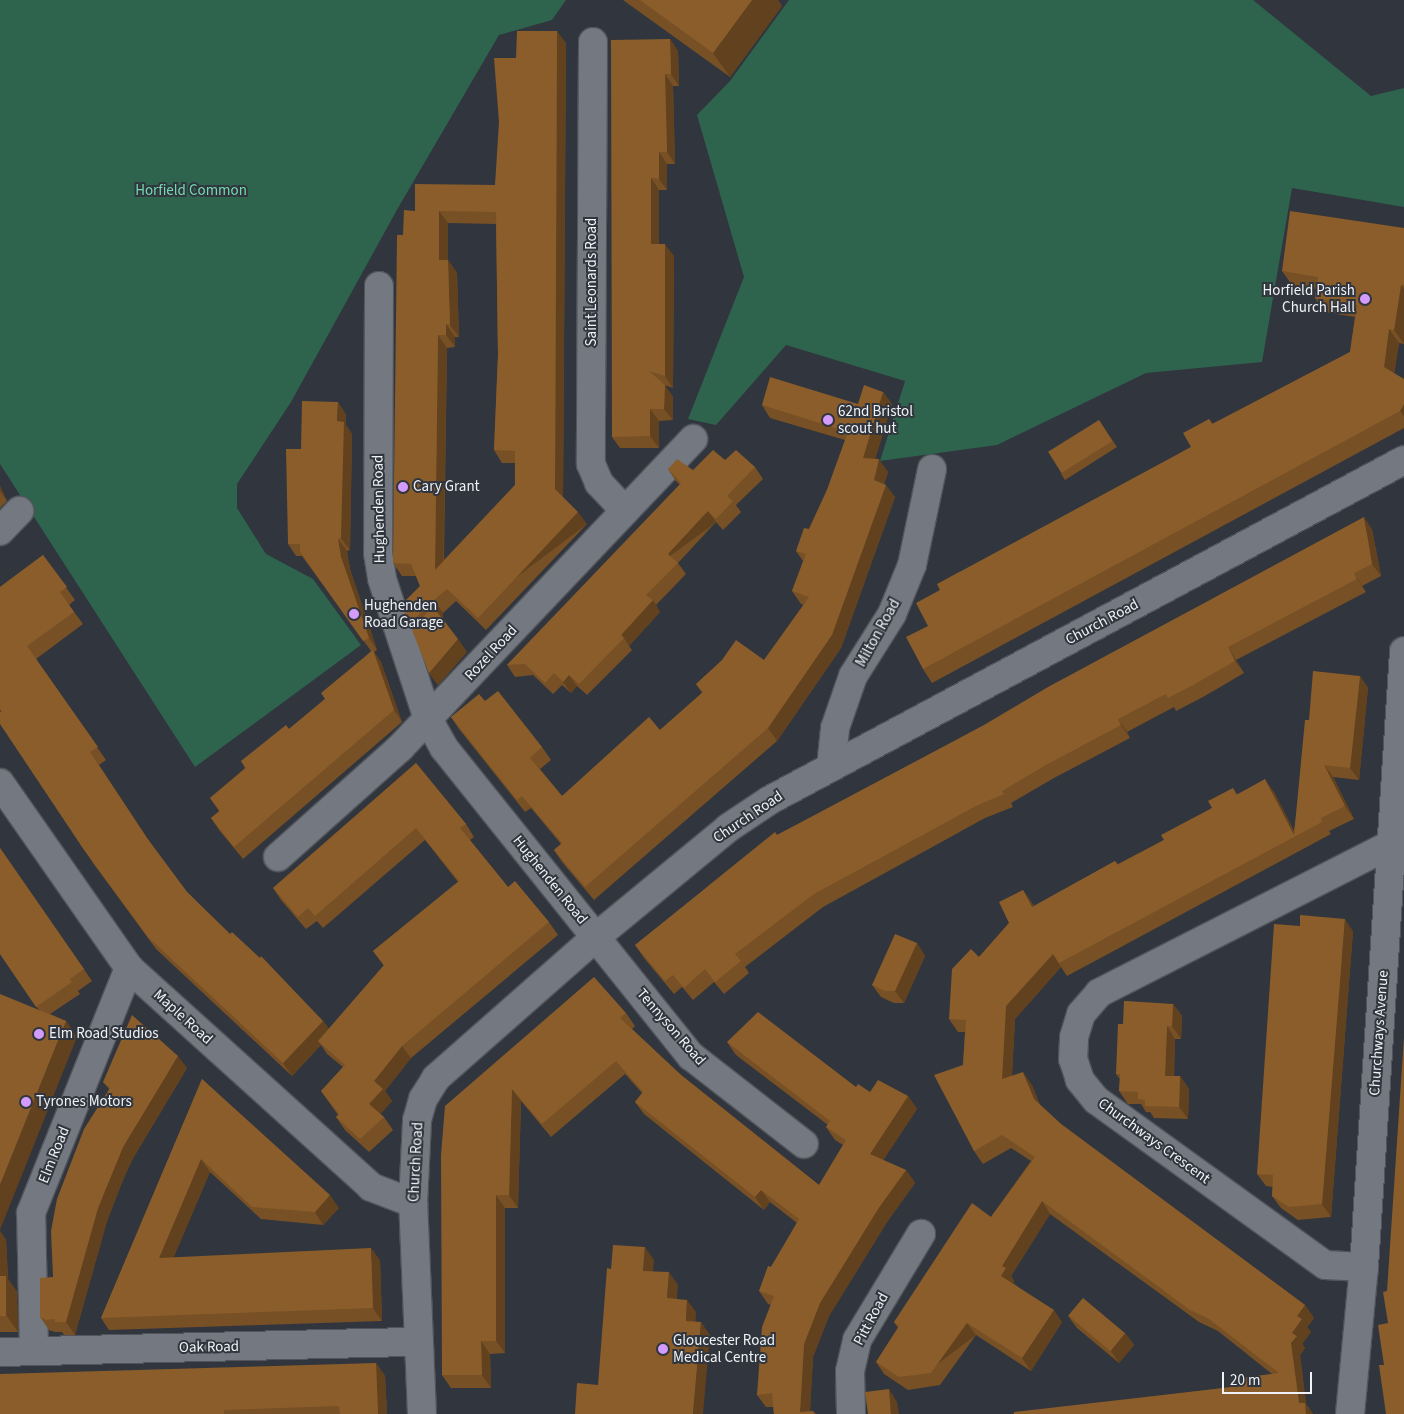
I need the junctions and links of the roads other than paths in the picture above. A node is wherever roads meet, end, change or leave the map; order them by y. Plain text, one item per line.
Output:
1 (593, 42) dead end
2 (379, 286) dead end
3 (693, 439) dead end
4 (1404, 460) edge
5 (932, 469) dead end
6 (20, 511) dead end
7 (625, 511) junction
8 (0, 531) edge
9 (1404, 651) edge
10 (428, 719) junction
11 (830, 767) junction
12 (0, 783) edge
13 (1392, 844) junction
14 (278, 857) dead end
15 (596, 937) junction
16 (129, 968) junction
17 (804, 1144) dead end
18 (413, 1203) junction
19 (921, 1234) dead end
20 (1364, 1267) junction
21 (419, 1342) junction
22 (34, 1351) junction
23 (0, 1352) edge
24 (422, 1414) edge
25 (851, 1414) edge
26 (1350, 1414) edge

1 - 7 street, Saint Leonards Road
2 - 10 street, Hughenden Road
3 - 7 street, Rozel Road
4 - 11 street, Church Road
5 - 11 street, Milton Road
6 - 8 street
7 - 10 street, Rozel Road
9 - 13 street, Churchways Avenue
10 - 14 street, Rozel Road
10 - 15 street, Hughenden Road
11 - 15 street, Church Road
12 - 16 street, Maple Road
13 - 20 street, Churchways Avenue
13 - 20 street, Churchways Crescent
15 - 17 street, Tennyson Road
15 - 18 street, Church Road
16 - 18 street, Maple Road
16 - 22 street, Elm Road
18 - 21 street, Church Road
19 - 25 street, Pitt Road
20 - 26 street, Churchways Avenue
21 - 22 street, Oak Road
21 - 24 street, Church Road
22 - 23 street, Oak Road

